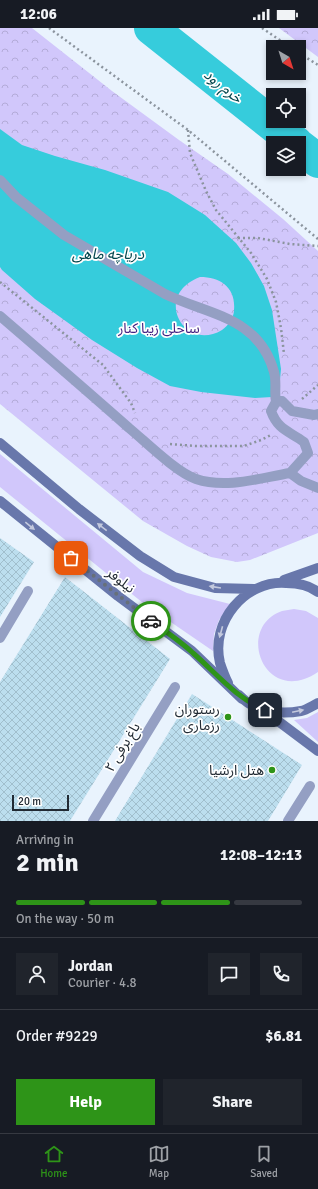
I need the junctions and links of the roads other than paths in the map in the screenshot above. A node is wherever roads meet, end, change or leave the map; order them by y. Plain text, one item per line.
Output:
1 (0, 180) edge
2 (0, 316) edge
3 (276, 400) junction
4 (318, 414) edge
5 (0, 443) edge
6 (290, 473) junction
7 (318, 488) edge
8 (0, 501) edge
9 (318, 568) edge
10 (278, 582) junction
11 (254, 589) junction
12 (28, 591) dead end
13 (318, 592) edge
14 (0, 638) edge
15 (174, 687) dead end
16 (242, 699) junction
17 (318, 703) edge
18 (265, 710) junction
19 (318, 751) edge
20 (310, 786) dead end
21 (93, 821) edge
22 (288, 821) edge

1 - 3 street
2 - 6 street
3 - 4 street
3 - 6 street
11 -> 5 main road
6 - 7 street
8 -> 16 main road, نیلوفر
9 - 10 main road
10 - 11 main road
10 - 13 main road
11 -> 16 main road
12 - 14 street
15 - 21 street, باغ برفی ۲
16 - 18 main road
18 -> 17 main road
18 - 19 main road
20 - 22 street

